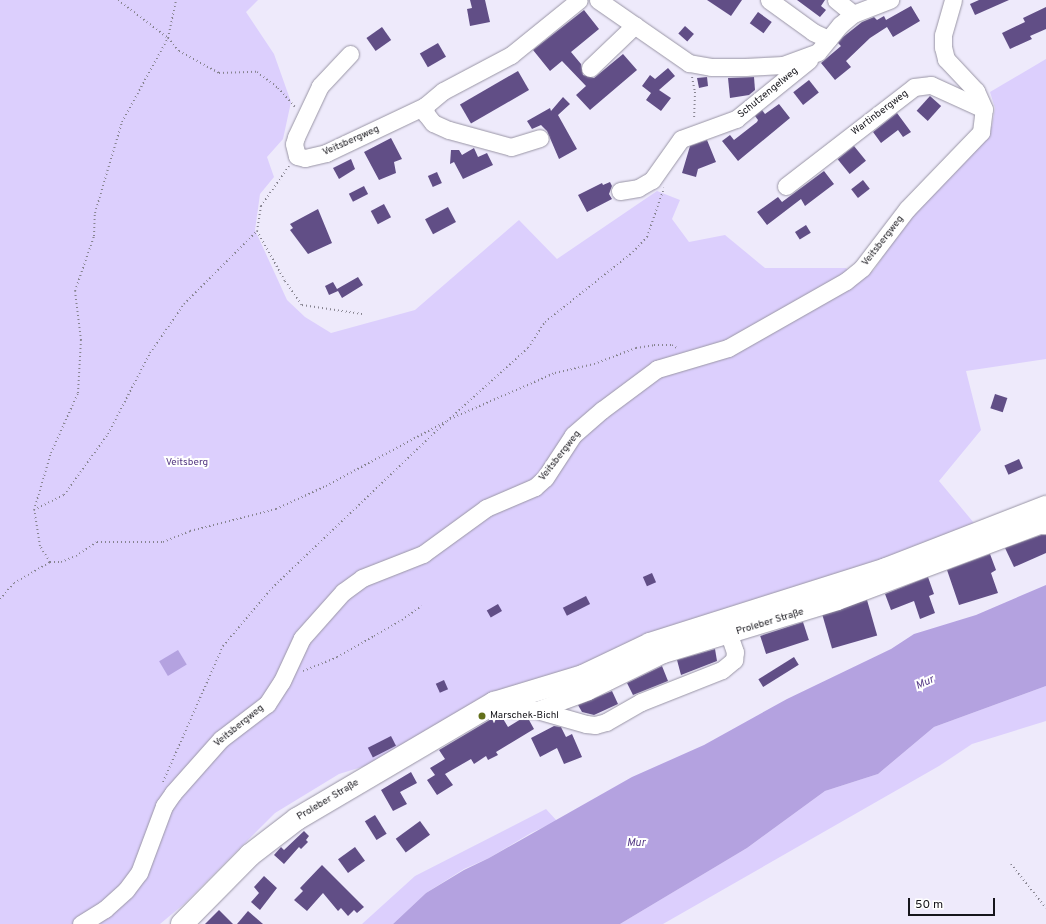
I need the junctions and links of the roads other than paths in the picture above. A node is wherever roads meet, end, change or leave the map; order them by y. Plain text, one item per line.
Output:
1 (579, 0) edge
2 (598, 0) edge
3 (769, 0) edge
4 (836, 0) edge
5 (953, 0) edge
6 (882, 1) edge
7 (853, 14) junction
8 (634, 25) junction
9 (823, 46) junction
10 (350, 54) dead end
11 (590, 68) dead end
12 (425, 106) junction
13 (984, 109) junction
14 (540, 138) dead end
15 (786, 186) dead end
16 (620, 191) dead end
17 (1046, 507) edge
18 (1046, 525) edge
19 (730, 634) junction
20 (494, 703) junction
21 (537, 710) junction
22 (81, 924) edge
23 (182, 924) edge

1 - 12 street, Veitsbergweg
2 - 8 street
3 - 9 street
4 - 7 street
5 - 13 street, Veitsbergweg
6 - 7 street
7 - 9 street
8 - 9 street
8 - 11 street
9 - 16 street, Schutzengelweg
10 - 12 street, Veitsbergweg
12 - 14 street
13 - 15 street, Wartinbergweg
13 - 22 street, Veitsbergweg
17 - 20 main road, Proleber Straße
18 - 19 street, Proleber Straße
19 - 21 street, Proleber Straße
19 - 21 street
20 - 21 street, Proleber Straße
20 - 23 main road, Proleber Straße

